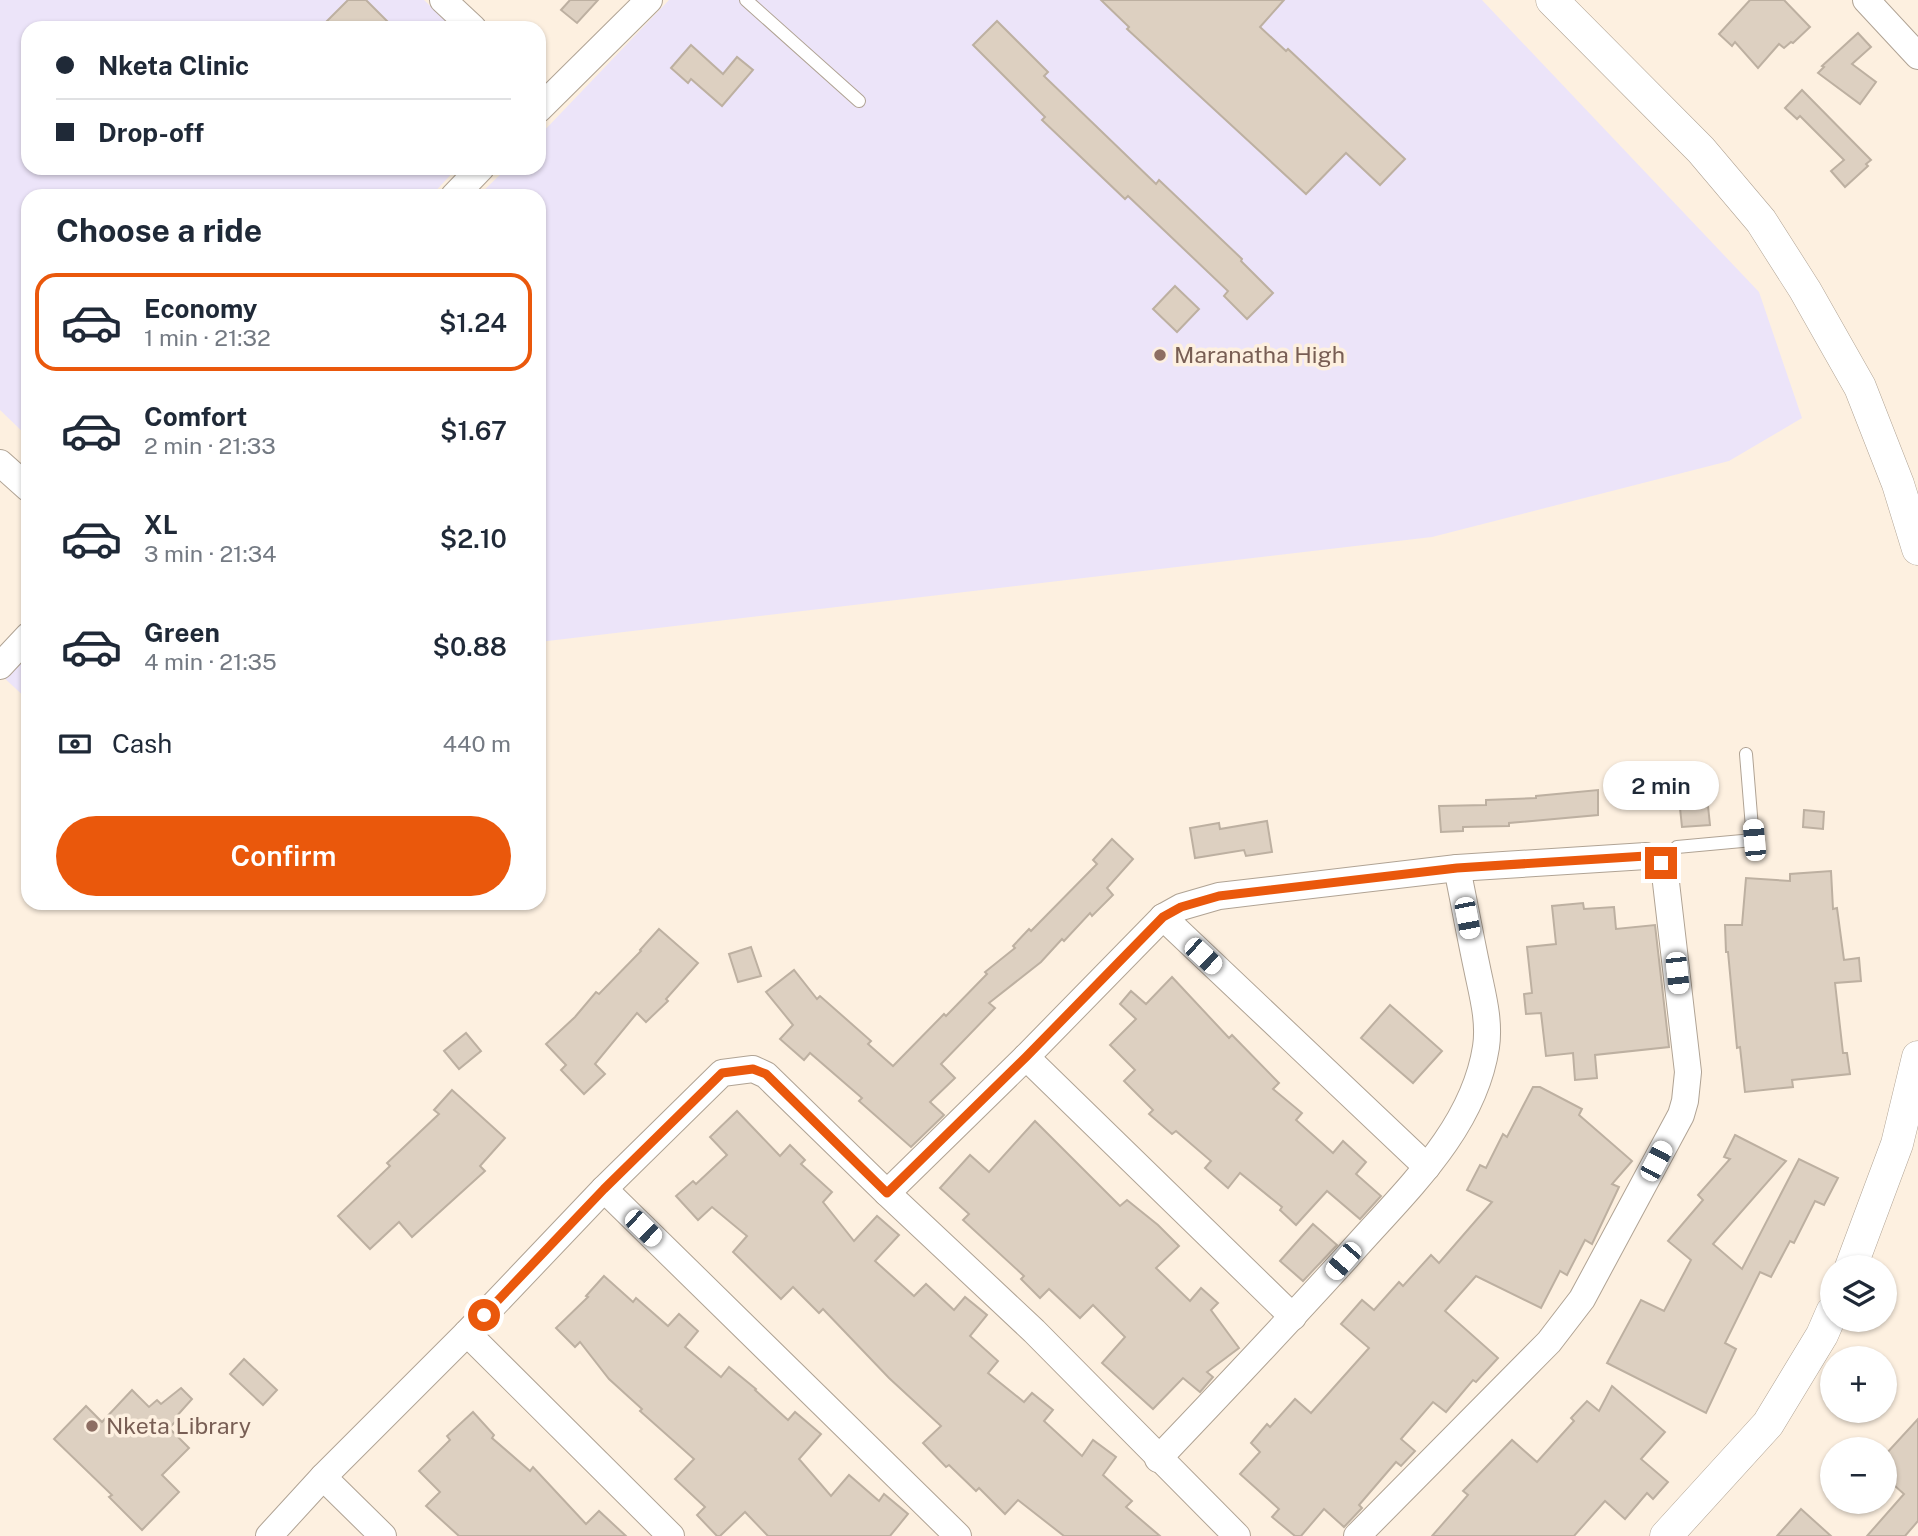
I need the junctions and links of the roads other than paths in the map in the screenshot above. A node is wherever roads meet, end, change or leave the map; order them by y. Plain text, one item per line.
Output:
1 (443, 0) edge
2 (649, 0) edge
3 (746, 0) edge
4 (1552, 0) edge
5 (1866, 0) edge
6 (465, 21) edge
7 (1918, 56) edge
8 (546, 96) edge
9 (859, 102) dead end
10 (474, 175) edge
11 (461, 189) edge
12 (0, 463) edge
13 (21, 482) edge
14 (1918, 549) edge
15 (21, 644) edge
16 (0, 666) edge
17 (1746, 754) dead end
18 (1661, 863) junction
19 (1457, 868) junction
20 (1163, 917) junction
21 (1026, 1057) junction
22 (1918, 1057) edge
23 (1427, 1167) junction
24 (604, 1189) junction
25 (887, 1193) junction
26 (1855, 1255) edge
27 (1293, 1317) junction
28 (1823, 1332) edge
29 (467, 1334) junction
30 (1158, 1459) junction
31 (323, 1477) junction
32 (269, 1536) edge
33 (383, 1536) edge
34 (671, 1536) edge
35 (958, 1536) edge
36 (1237, 1536) edge
37 (1357, 1536) edge
38 (1667, 1536) edge

1 - 6 street
2 - 8 street
3 - 9 lane
4 - 14 street
5 - 7 street
10 - 11 street
12 - 13 street
15 - 16 street
17 - 18 lane
18 - 19 street
18 - 37 street
19 - 20 street
19 - 23 street
20 - 21 street
20 - 23 street
21 - 25 street
21 - 27 street
22 - 26 street
23 - 27 street
24 - 25 street
24 - 29 street
24 - 35 street
25 - 30 street
27 - 30 street
28 - 38 street
29 - 31 street
29 - 34 street
30 - 36 street
31 - 32 street
31 - 33 street

